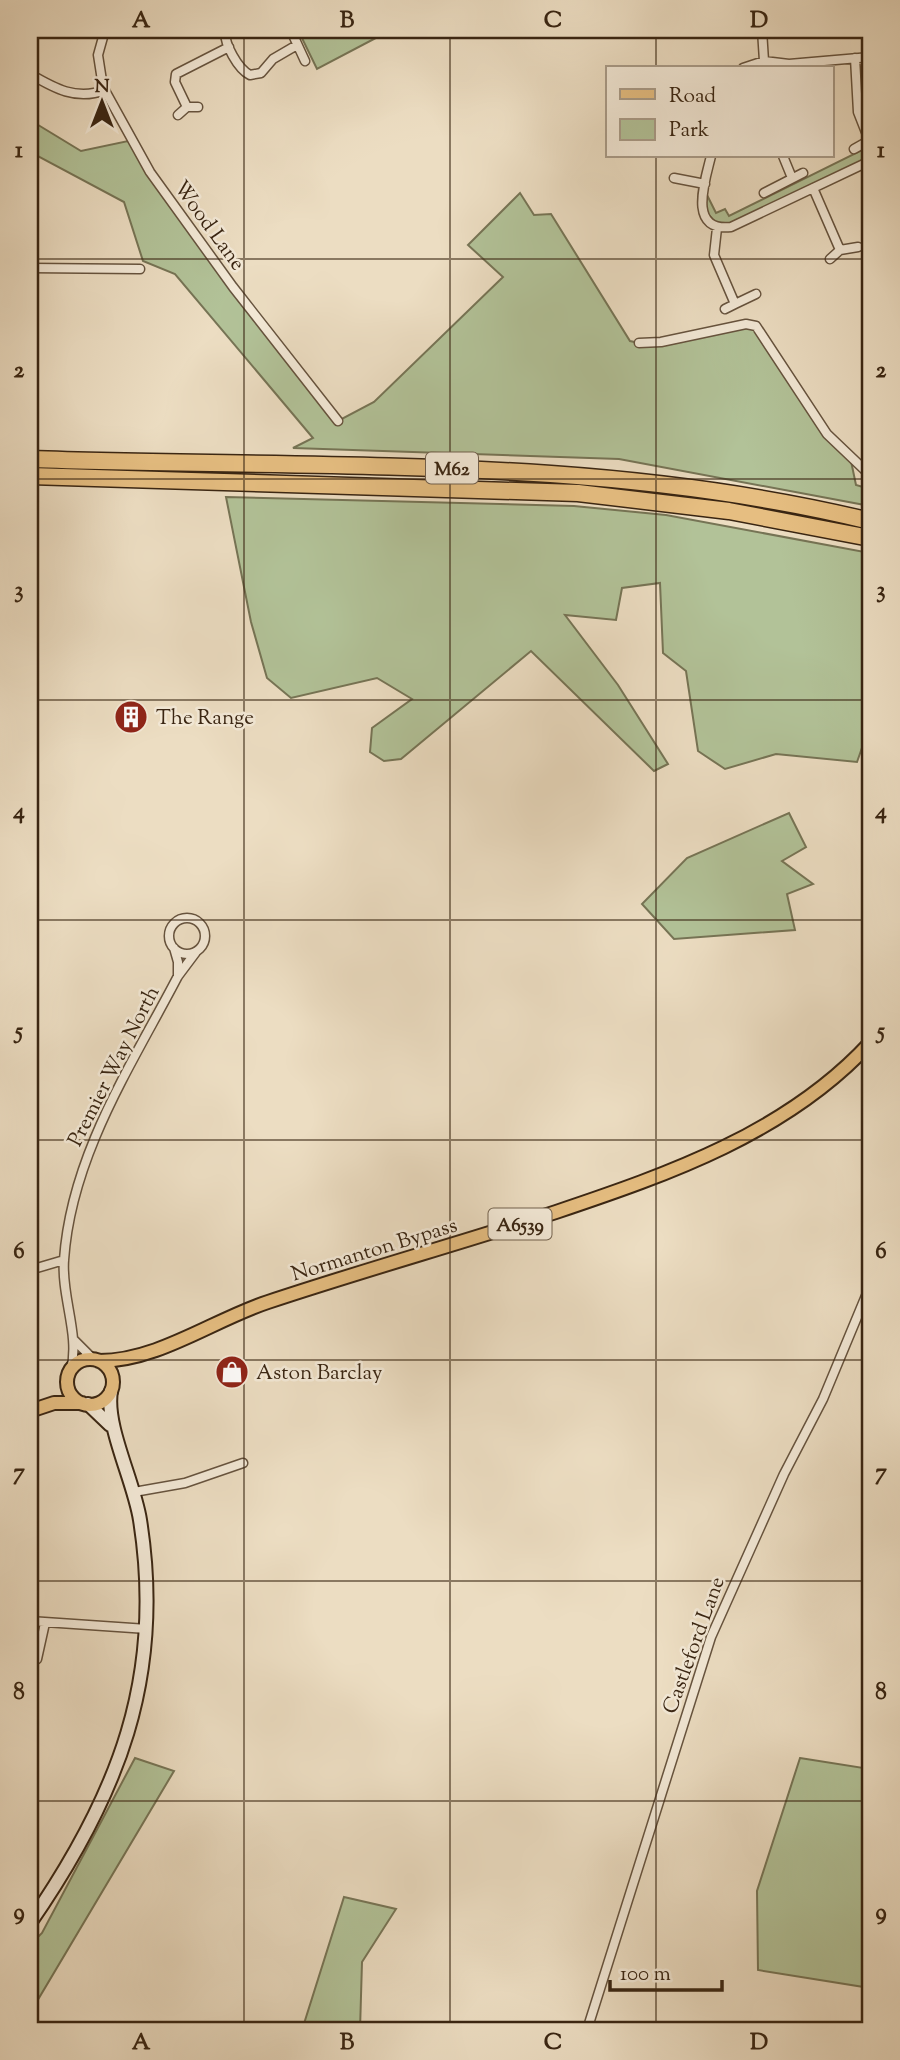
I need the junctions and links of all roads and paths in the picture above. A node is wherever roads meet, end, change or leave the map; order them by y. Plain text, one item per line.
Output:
1 (105, 30) edge
2 (225, 30) edge
3 (762, 30) edge
4 (293, 35) dead end
5 (297, 45) junction
6 (229, 47) junction
7 (870, 57) edge
8 (855, 58) junction
9 (305, 61) dead end
10 (764, 61) junction
11 (749, 66) edge
12 (788, 66) edge
13 (30, 74) edge
14 (105, 90) junction
15 (187, 107) junction
16 (198, 107) dead end
17 (178, 115) dead end
18 (870, 140) edge
19 (854, 149) dead end
20 (712, 158) edge
21 (784, 158) edge
22 (870, 161) edge
23 (803, 173) dead end
24 (674, 178) dead end
25 (792, 178) junction
26 (705, 184) junction
27 (813, 188) junction
28 (764, 193) dead end
29 (717, 228) junction
30 (858, 247) dead end
31 (840, 250) junction
32 (830, 259) dead end
33 (30, 268) edge
34 (140, 269) dead end
35 (756, 294) dead end
36 (735, 304) junction
37 (725, 309) dead end
38 (639, 343) dead end
39 (338, 421) dead end
40 (30, 459) edge
41 (870, 475) edge
42 (30, 476) edge
43 (870, 521) edge
44 (870, 538) edge
45 (870, 917) edge
46 (867, 927) dead end
47 (174, 948) junction
48 (196, 952) junction
49 (178, 976) junction
50 (869, 1046) edge
51 (64, 1260) junction
52 (30, 1270) edge
53 (870, 1286) edge
54 (73, 1338) junction
55 (148, 1352) junction
56 (96, 1360) junction
57 (69, 1375) junction
58 (112, 1388) junction
59 (87, 1404) junction
60 (30, 1411) edge
61 (114, 1431) junction
62 (243, 1463) dead end
63 (134, 1492) junction
64 (30, 1621) edge
65 (45, 1623) junction
66 (147, 1629) junction
67 (37, 1659) dead end
68 (30, 1923) edge
69 (587, 2030) edge

1 - 14 street, Wood Lane
2 - 6 street
3 - 10 street
4 - 5 street
5 - 6 street
5 - 9 street
6 - 15 street
7 - 8 street
8 - 12 street
8 - 18 street
10 - 11 street
10 - 12 street
13 - 14 street
14 - 39 street, Wood Lane
15 - 16 street
15 - 17 street
18 - 19 street
20 - 26 street
21 - 25 street
22 - 27 street
23 - 25 street
24 - 26 street
25 - 28 street
26 - 29 street
27 - 29 street
27 - 31 street
29 - 36 street
30 - 31 street
31 - 32 street
33 - 34 street
35 - 36 street
36 - 37 street
38 - 41 street
40 - 43 highway, M62
42 - 44 highway, M62
45 - 46 street
47 - 48 street
47 - 48 street, Premier Way North
47 - 49 street, Premier Way North
48 - 49 street, Premier Way North
49 - 51 street, Premier Way North
50 - 55 main road, Normanton Bypass / A6539
51 - 52 street
51 - 54 street, Premier Way North
53 - 69 street, Castleford Lane
54 - 56 street
54 - 57 street, Premier Way North
55 - 56 main road, Normanton Bypass / A6539
55 - 58 main road, Normanton Bypass / A6539
56 - 57 main road, A6539
56 - 58 main road
57 - 59 main road
57 - 60 main road, A6539
58 - 59 main road, A6539
58 - 61 street
59 - 60 main road, A6539
59 - 61 street
61 - 63 street
62 - 63 street
63 - 66 street
64 - 65 street
65 - 66 street
65 - 67 street
66 - 68 street

